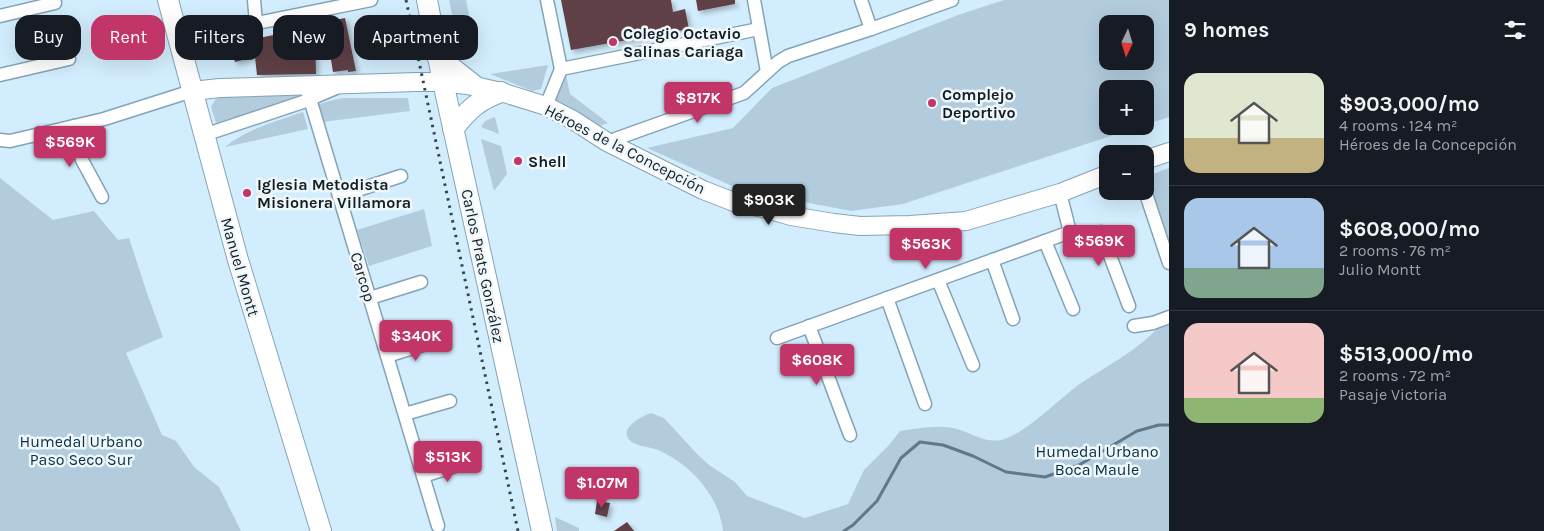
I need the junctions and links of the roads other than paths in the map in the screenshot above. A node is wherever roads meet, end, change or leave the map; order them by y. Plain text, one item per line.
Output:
1 (168, 0) edge
2 (254, 0) edge
3 (371, 0) edge
4 (427, 0) edge
5 (547, 0) edge
6 (754, 0) edge
7 (861, 0) edge
8 (952, 0) edge
9 (55, 3) dead end
10 (255, 15) edge
11 (430, 15) edge
12 (0, 16) edge
13 (263, 22) edge
14 (175, 27) edge
15 (759, 29) junction
16 (871, 29) junction
17 (65, 60) edge
18 (184, 60) edge
19 (439, 60) edge
20 (443, 60) edge
21 (561, 69) junction
22 (767, 72) junction
23 (0, 75) edge
24 (443, 82) junction
25 (474, 86) junction
26 (192, 91) junction
27 (308, 92) junction
28 (501, 92) junction
29 (546, 106) junction
30 (74, 126) junction
31 (453, 129) junction
32 (638, 130) junction
33 (204, 135) junction
34 (0, 140) edge
35 (608, 142) junction
36 (1169, 152) edge
37 (1154, 157) edge
38 (640, 159) junction
39 (400, 176) dead end
40 (1099, 178) edge
41 (1060, 193) junction
42 (339, 196) junction
43 (102, 197) dead end
44 (1148, 200) edge
45 (1070, 232) junction
46 (1045, 241) junction
47 (992, 260) junction
48 (1169, 262) edge
49 (938, 280) junction
50 (421, 282) dead end
51 (370, 298) junction
52 (887, 298) junction
53 (1129, 306) dead end
54 (1073, 309) dead end
55 (1169, 317) edge
56 (1013, 320) dead end
57 (809, 326) junction
58 (1134, 326) dead end
59 (777, 338) dead end
60 (436, 341) dead end
61 (387, 356) junction
62 (973, 365) dead end
63 (450, 401) dead end
64 (925, 404) dead end
65 (405, 414) junction
66 (850, 435) dead end
67 (465, 463) dead end
68 (423, 476) junction
69 (438, 526) dead end
70 (321, 531) edge
71 (542, 531) edge

1 - 14 main road, Manuel Montt
2 - 10 street
3 - 13 street
4 - 11 main road, Carlos Prats González
5 - 21 street
6 - 15 street
7 - 16 street
8 - 16 street
9 - 12 street
15 - 21 street
15 - 22 street
16 - 22 street
17 - 23 street
18 - 26 main road, Manuel Montt
19 - 24 main road, Carlos Prats González
20 - 25 main road
21 - 29 street
22 - 32 street
24 - 25 street, Héroes de la Concepción
24 - 27 street, Héroes de la Concepción
24 - 31 main road, Carlos Prats González
25 - 28 street, Héroes de la Concepción
26 - 27 street, Héroes de la Concepción
26 - 30 street, Héroes de la Concepción
26 - 33 main road, Manuel Montt
27 - 33 street, Héroes de la Concepción
27 - 42 street, Carcop
28 - 29 street, Héroes de la Concepción
28 - 31 main road
29 - 35 street, Héroes de la Concepción
30 - 34 street, Héroes de la Concepción
30 - 43 street
31 - 71 main road, Carlos Prats González
32 - 35 street
32 - 38 street
33 - 70 main road, Manuel Montt
35 - 38 street, Héroes de la Concepción
36 - 37 street
38 - 41 street, Héroes de la Concepción
39 - 42 street
40 - 41 street, Héroes de la Concepción
41 - 45 street
42 - 51 street, Carcop
44 - 48 street
45 - 46 street
45 - 53 street
46 - 47 street
46 - 54 street
47 - 49 street
47 - 56 street
49 - 52 street
49 - 62 street
50 - 51 street
51 - 61 street, Carcop
52 - 57 street
52 - 64 street
55 - 58 street
57 - 59 street
57 - 66 street
60 - 61 street
61 - 65 street, Carcop
63 - 65 street
65 - 68 street, Carcop
67 - 68 street
68 - 69 street, Carcop

